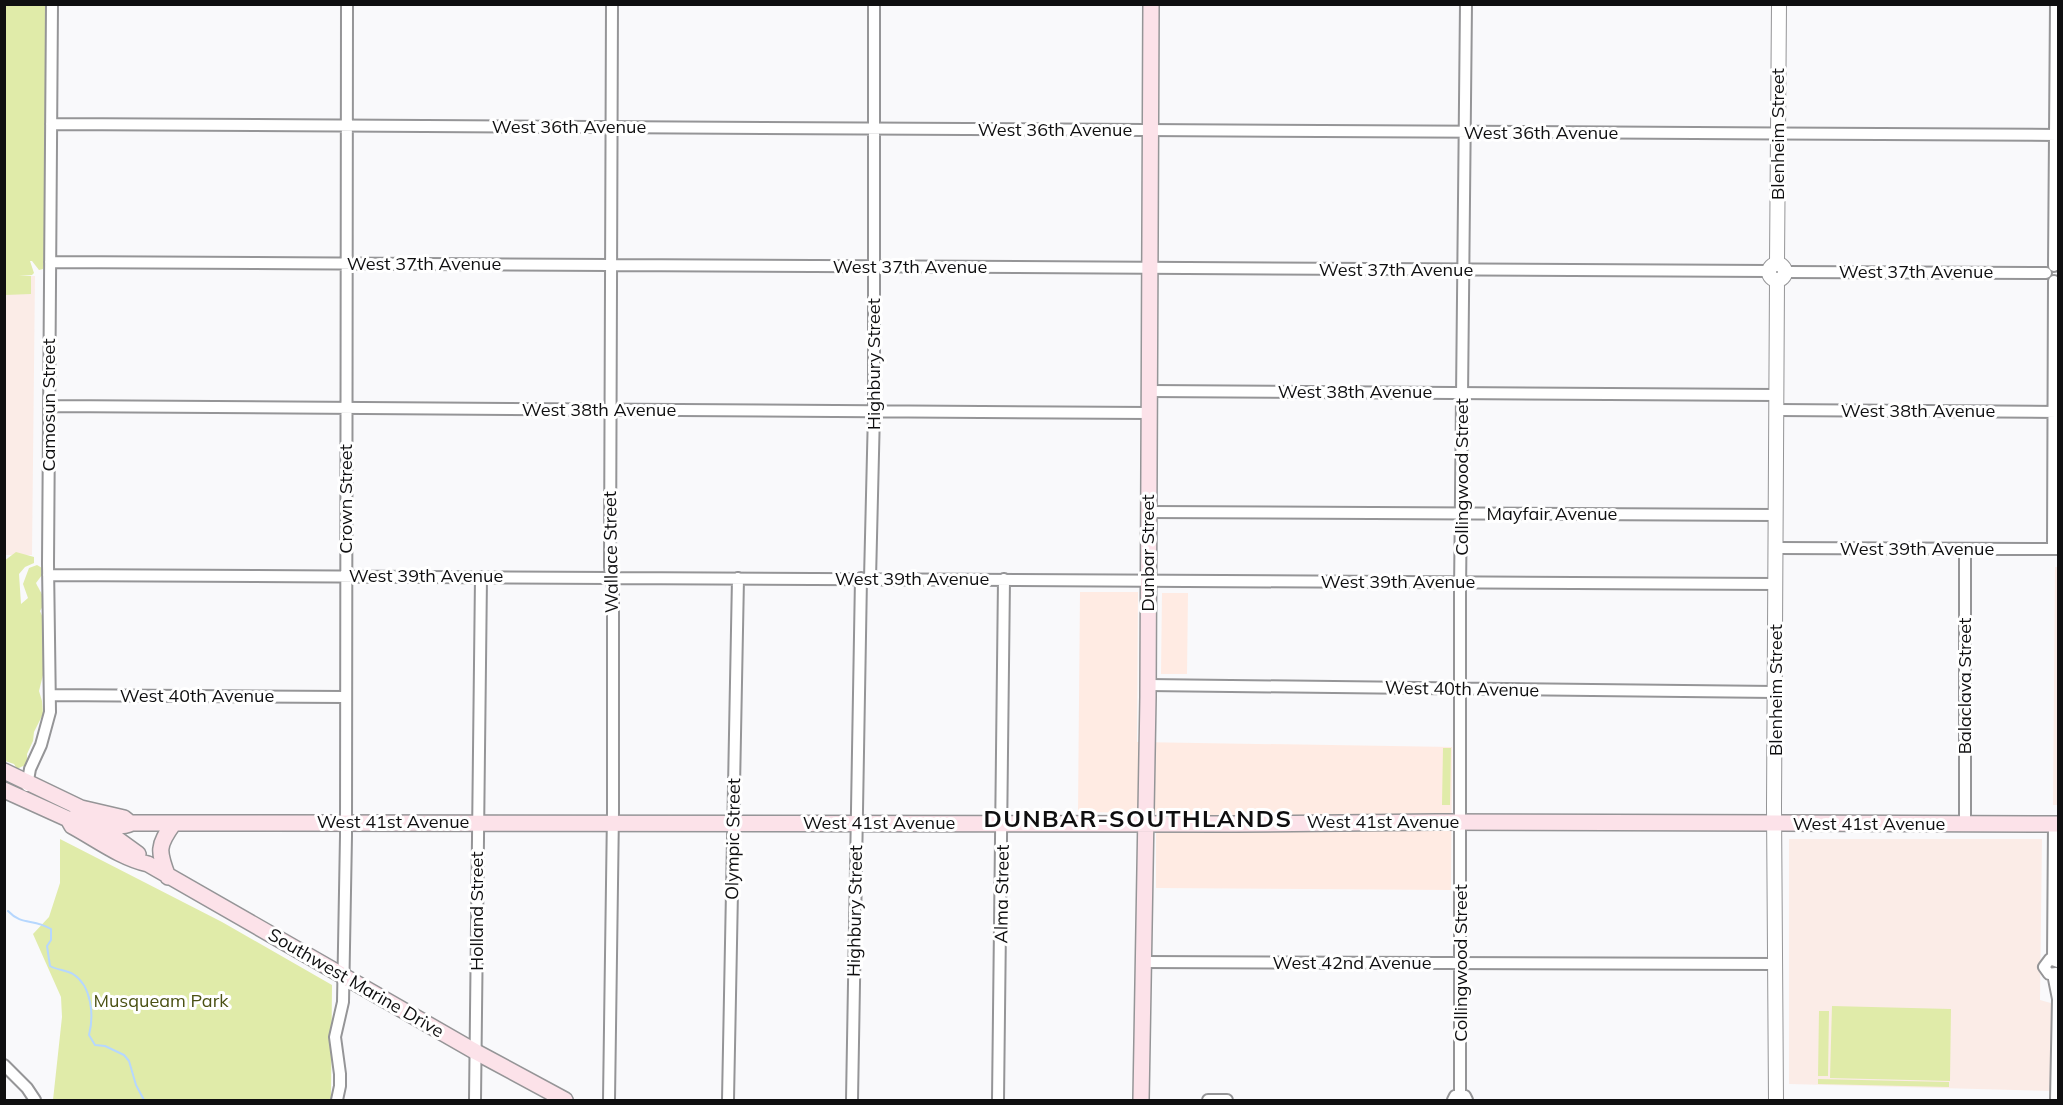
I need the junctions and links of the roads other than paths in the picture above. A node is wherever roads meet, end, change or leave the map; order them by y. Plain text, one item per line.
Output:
1 (52, 4) edge
2 (347, 4) edge
3 (612, 4) edge
4 (874, 4) edge
5 (1151, 4) edge
6 (1466, 4) edge
7 (1779, 4) edge
8 (2056, 4) edge
9 (51, 124) junction
10 (347, 126) junction
11 (610, 127) junction
12 (874, 129) junction
13 (1150, 130) junction
14 (1464, 132) junction
15 (1778, 134) junction
16 (2057, 135) edge
17 (50, 262) junction
18 (346, 264) junction
19 (610, 265) junction
20 (873, 267) junction
21 (1150, 268) junction
22 (1462, 270) junction
23 (1777, 272) junction
24 (2054, 273) edge
25 (1149, 391) junction
26 (1462, 392) junction
27 (1777, 395) junction
28 (49, 406) junction
29 (346, 408) junction
30 (609, 410) junction
31 (1777, 410) junction
32 (874, 412) junction
33 (2056, 412) edge
34 (1149, 414) junction
35 (1148, 512) junction
36 (1462, 513) junction
37 (1776, 515) junction
38 (1776, 548) junction
39 (2056, 549) edge
40 (1965, 550) junction
41 (48, 575) junction
42 (346, 576) junction
43 (481, 577) junction
44 (611, 578) junction
45 (738, 578) junction
46 (866, 578) junction
47 (1004, 579) junction
48 (1148, 580) junction
49 (1461, 582) junction
50 (1776, 584) junction
51 (1148, 685) junction
52 (1460, 689) junction
53 (1775, 692) junction
54 (50, 695) junction
55 (345, 696) junction
56 (4, 771) edge
57 (27, 782) junction
58 (4, 790) edge
59 (30, 801) junction
60 (81, 808) junction
61 (68, 819) junction
62 (477, 822) junction
63 (1461, 822) junction
64 (132, 823) junction
65 (174, 823) junction
66 (346, 823) junction
67 (612, 823) junction
68 (734, 823) junction
69 (856, 823) junction
70 (1003, 823) junction
71 (1146, 823) junction
72 (1965, 823) junction
73 (1774, 824) junction
74 (2056, 824) edge
75 (98, 825) junction
76 (148, 864) junction
77 (168, 877) junction
78 (2056, 961) edge
79 (1143, 962) junction
80 (1461, 963) junction
81 (1776, 964) junction
82 (2056, 972) edge
83 (343, 975) junction
84 (476, 1052) junction
85 (4, 1065) edge
86 (1460, 1098) edge
87 (35, 1101) edge
88 (337, 1101) edge
89 (475, 1101) edge
90 (566, 1101) edge
91 (609, 1101) edge
92 (728, 1101) edge
93 (852, 1101) edge
94 (998, 1101) edge
95 (1141, 1101) edge
96 (1208, 1101) edge
97 (1227, 1101) edge
98 (1776, 1101) edge
99 (2056, 1101) edge

1 - 9 street, Camosun Street
2 - 10 street, Crown Street
3 - 11 street, Wallace Street
4 - 12 street, Highbury Street
5 - 13 main road, Dunbar Street
6 - 14 street, Collingwood Street
7 - 15 street, Blenheim Street
8 - 16 street
9 - 10 street, West 36th Avenue
9 - 17 street, Camosun Street
10 - 11 street, West 36th Avenue
10 - 18 street, Crown Street
11 - 12 street, West 36th Avenue
11 - 19 street, Wallace Street
12 - 13 street, West 36th Avenue
12 - 20 street, Highbury Street
13 - 14 street, West 36th Avenue
13 - 21 main road, Dunbar Street
14 - 15 street, West 36th Avenue
14 - 22 street, Collingwood Street
15 - 16 street, West 36th Avenue
15 - 23 street, Blenheim Street
16 - 24 street
17 - 18 street, West 37th Avenue
17 - 28 street, Camosun Street
18 - 19 street, West 37th Avenue
18 - 29 street, Crown Street
19 - 20 street, West 37th Avenue
19 - 30 street, Wallace Street
20 - 21 street, West 37th Avenue
20 - 32 street, Highbury Street
21 - 22 street, West 37th Avenue
21 - 25 main road, Dunbar Street
22 - 23 street, West 37th Avenue
22 - 26 street, Collingwood Street
23 - 24 street, West 37th Avenue
23 - 27 street, Blenheim Street
24 - 33 street
25 - 26 street, West 38th Avenue
25 - 34 main road, Dunbar Street
26 - 27 street, West 38th Avenue
26 - 36 street, Collingwood Street
27 - 31 street, Blenheim Street
28 - 29 street, West 38th Avenue
28 - 41 street, Camosun Street
29 - 30 street, West 38th Avenue
29 - 42 street, Crown Street
30 - 32 street, West 38th Avenue
30 - 44 street, Wallace Street
31 - 33 street, West 38th Avenue
31 - 37 street, Blenheim Street
32 - 34 street, West 38th Avenue
32 - 46 street, Highbury Street
33 - 39 street
34 - 35 main road, Dunbar Street
35 - 36 street, Mayfair Avenue
35 - 48 main road, Dunbar Street
36 - 37 street, Mayfair Avenue
36 - 49 street, Collingwood Street
37 - 38 street, Blenheim Street
38 - 40 street, West 39th Avenue
38 - 50 street, Blenheim Street
39 - 40 street, West 39th Avenue
40 - 72 street, Balaclava Street
41 - 42 street, West 39th Avenue
41 - 54 street, Camosun Street
42 - 43 street, West 39th Avenue
42 - 55 street, Crown Street
43 - 44 street, West 39th Avenue
43 - 62 street, Holland Street
44 - 45 street, West 39th Avenue
44 - 67 street, Wallace Street
45 - 46 street, West 39th Avenue
45 - 68 street, Olympic Street
46 - 47 street, West 39th Avenue
46 - 69 street, Highbury Street
47 - 48 street, West 39th Avenue
47 - 70 street, Alma Street
48 - 49 street, West 39th Avenue
48 - 51 main road, Dunbar Street
49 - 50 street, West 39th Avenue
49 - 52 street, Collingwood Street
50 - 53 street, Blenheim Street
51 - 52 street, West 40th Avenue
51 - 71 main road, Dunbar Street
52 - 53 street, West 40th Avenue
52 - 63 street, Collingwood Street
53 - 73 street, Blenheim Street
54 - 55 street, West 40th Avenue
54 - 57 street, Camosun Street
55 - 66 street, Crown Street
56 - 57 main road, Southwest Marine Drive
57 - 59 street, Camosun Street
57 - 60 main road, Southwest Marine Drive
58 - 59 main road, Southwest Marine Drive
59 - 61 main road, Southwest Marine Drive
60 - 64 main road, West 41st Avenue
60 - 75 main road, Southwest Marine Drive
61 - 75 main road, West 41st Avenue
61 - 76 main road, Southwest Marine Drive
62 - 66 main road, West 41st Avenue
62 - 67 main road, West 41st Avenue
62 - 84 street, Holland Street
63 - 71 main road, West 41st Avenue
63 - 73 main road, West 41st Avenue
63 - 80 street, Collingwood Street
64 - 65 main road, West 41st Avenue
64 - 75 main road, West 41st Avenue
65 - 66 main road, West 41st Avenue
65 - 77 main road
66 - 83 street, Crown Street
67 - 68 main road, West 41st Avenue
67 - 91 street, Wallace Street
68 - 69 main road, West 41st Avenue
68 - 92 street, Olympic Street
69 - 70 main road, West 41st Avenue
69 - 93 street, Highbury Street
70 - 71 main road, West 41st Avenue
70 - 94 street, Alma Street
71 - 79 main road, Dunbar Street
72 - 73 main road, West 41st Avenue
72 - 74 main road, West 41st Avenue
73 - 81 street, Blenheim Street
74 - 78 street
75 - 76 main road, Southwest Marine Drive
76 - 77 main road, Southwest Marine Drive
77 - 83 main road, Southwest Marine Drive
78 - 82 street
79 - 80 street, West 42nd Avenue
79 - 95 main road, Dunbar Street
80 - 81 street, West 42nd Avenue
80 - 86 street, Collingwood Street
81 - 98 street, Blenheim Street
82 - 99 street
83 - 84 main road, Southwest Marine Drive
83 - 88 street, Crown Street
84 - 89 street, Holland Street
84 - 90 main road, Southwest Marine Drive
85 - 87 street
96 - 97 street

